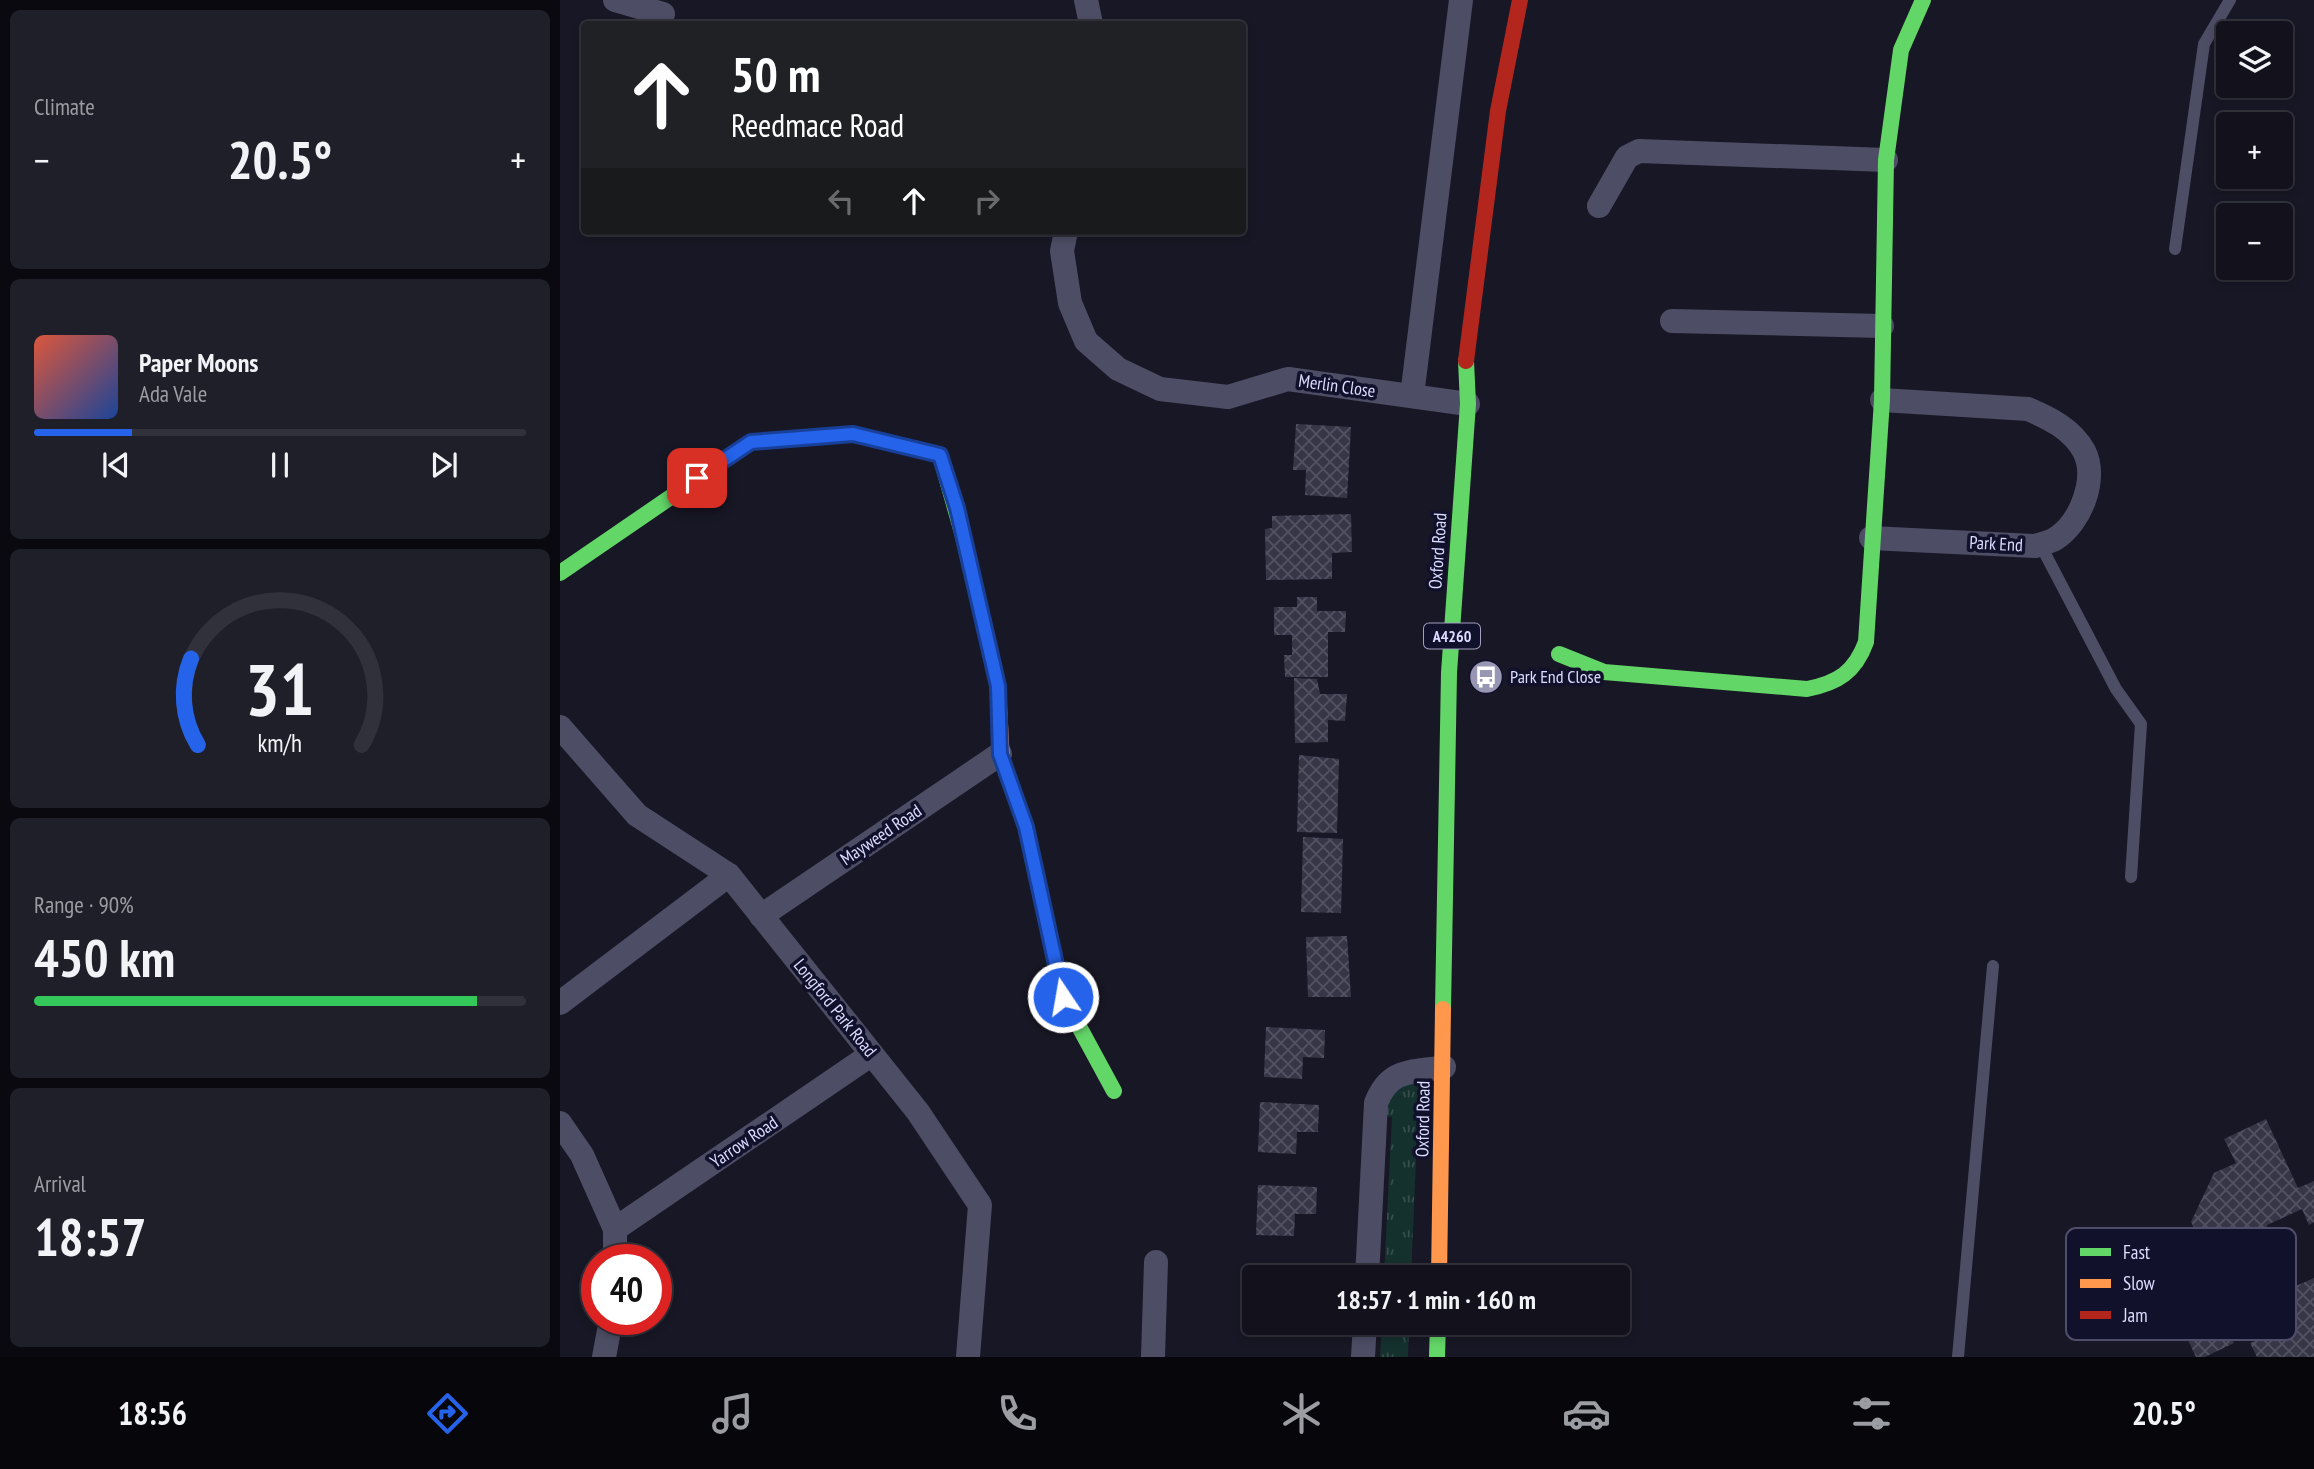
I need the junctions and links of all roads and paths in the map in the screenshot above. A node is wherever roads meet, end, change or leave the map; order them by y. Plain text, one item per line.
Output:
1 (615, 0) edge
2 (1086, 0) edge
3 (1461, 0) edge
4 (1520, 0) edge
5 (1923, 0) edge
6 (2230, 0) edge
7 (663, 14) dead end
8 (1090, 21) edge
9 (1886, 160) junction
10 (1599, 206) dead end
11 (1065, 235) edge
12 (2175, 249) dead end
13 (1672, 321) dead end
14 (1882, 326) junction
15 (1412, 396) junction
16 (1882, 400) junction
17 (1468, 404) junction
18 (1871, 538) junction
19 (2040, 544) junction
20 (560, 573) edge
21 (1559, 654) dead end
22 (560, 727) edge
23 (1000, 754) junction
24 (729, 875) junction
25 (2131, 877) dead end
26 (761, 916) junction
27 (1993, 966) dead end
28 (560, 1003) edge
29 (872, 1054) junction
30 (1444, 1067) junction
31 (1114, 1091) dead end
32 (560, 1124) edge
33 (615, 1229) junction
34 (615, 1244) edge
35 (1156, 1262) dead end
36 (1368, 1265) edge
37 (1439, 1265) edge
38 (608, 1335) edge
39 (1364, 1335) edge
40 (1438, 1335) edge
41 (604, 1357) edge
42 (968, 1357) edge
43 (1153, 1357) edge
44 (1363, 1357) edge
45 (1437, 1357) edge
46 (1958, 1357) edge

1 - 7 street
2 - 8 street
3 - 15 street
4 - 17 street, Oxford Road / A4260
5 - 9 street
6 - 12 lane
9 - 10 street
9 - 14 street
11 - 15 street, Merlin Close
13 - 14 street
14 - 16 street
15 - 17 street, Merlin Close
16 - 18 street
16 - 19 street, Park End
17 - 30 street, Oxford Road / A4260
18 - 19 street, Park End
18 - 21 street
19 - 25 lane
20 - 23 street
22 - 24 street, Longford Park Road
23 - 26 street, Mayweed Road
23 - 31 street
24 - 26 street, Longford Park Road
24 - 28 street
26 - 29 street, Longford Park Road
27 - 46 lane
29 - 33 street, Yarrow Road
29 - 42 street, Longford Park Road
30 - 36 street
30 - 37 street, Oxford Road / A4260
32 - 33 street
33 - 34 street
35 - 43 street
38 - 41 street
39 - 44 street
40 - 45 street

